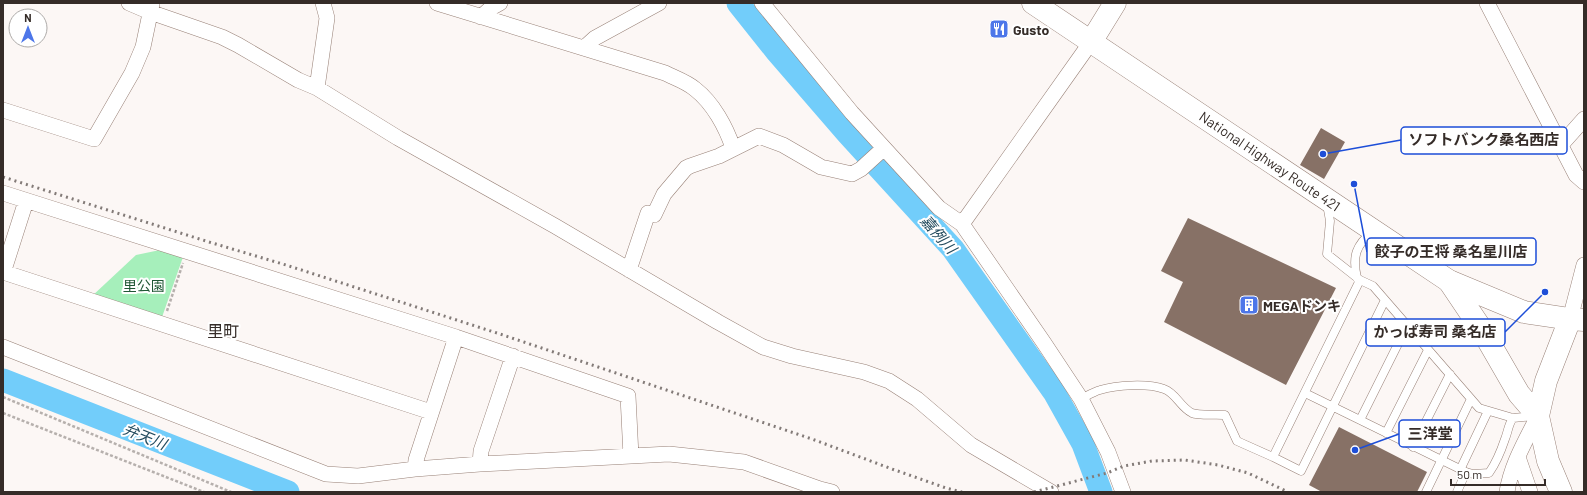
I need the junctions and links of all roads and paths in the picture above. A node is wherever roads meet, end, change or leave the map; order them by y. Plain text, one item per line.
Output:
1 (129, 3) edge
2 (323, 3) edge
3 (437, 3) edge
4 (500, 3) edge
5 (659, 3) edge
6 (762, 3) edge
7 (1033, 3) edge
8 (1115, 3) edge
9 (1487, 3) edge
10 (151, 8) edge
11 (482, 17) junction
12 (1091, 42) junction
13 (584, 48) junction
14 (317, 88) junction
15 (3, 110) edge
16 (1584, 119) edge
17 (1560, 146) junction
18 (733, 148) junction
19 (882, 150) junction
20 (1584, 182) edge
21 (3, 193) edge
22 (1325, 198) junction
23 (26, 201) junction
24 (962, 224) junction
25 (1374, 230) junction
26 (186, 252) junction
27 (1584, 265) edge
28 (629, 270) junction
29 (3, 273) edge
30 (1358, 279) junction
31 (1449, 281) junction
32 (1385, 300) junction
33 (1577, 319) edge
34 (162, 325) junction
35 (1407, 326) junction
36 (456, 337) junction
37 (3, 347) edge
38 (1428, 350) junction
39 (513, 356) junction
40 (1450, 374) junction
41 (1305, 393) junction
42 (3, 397) edge
43 (1081, 399) junction
44 (1471, 399) junction
45 (1332, 407) junction
46 (1488, 411) junction
47 (431, 412) junction
48 (3, 414) edge
49 (1538, 416) junction
50 (1513, 418) junction
51 (1360, 420) junction
52 (1386, 433) junction
53 (1413, 447) junction
54 (631, 456) junction
55 (1273, 457) junction
56 (1518, 457) junction
57 (1441, 460) junction
58 (480, 464) junction
59 (414, 469) junction
60 (1463, 471) junction
61 (204, 492) edge
62 (231, 492) edge
63 (832, 492) edge
64 (1051, 492) edge
65 (1123, 492) edge
66 (1426, 492) edge
67 (1457, 492) edge
68 (1507, 492) edge
69 (1530, 492) edge
70 (1561, 492) edge

1 - 10 street
2 - 14 street
3 - 11 street
4 - 11 street
5 - 13 street
6 - 19 street
7 - 12 main road, National Highway Route 421
8 - 12 main road
9 - 17 street
10 - 14 street
10 - 15 street
11 - 13 street
12 - 22 main road, National Highway Route 421
12 - 24 street
13 - 18 street
14 - 28 street
16 - 17 street
17 - 20 street
18 - 19 street
18 - 28 street
19 - 24 street
21 - 23 street
22 - 25 main road, National Highway Route 421
22 - 30 lane
23 - 26 street
23 - 29 street
24 - 43 street
25 - 30 lane
25 - 31 main road, National Highway Route 421
26 - 34 path
26 - 36 street
27 - 33 street
28 - 64 street
29 - 34 street
30 - 32 lane
30 - 41 lane
31 - 33 main road, National Highway Route 421
31 - 49 main road
32 - 35 lane
32 - 45 lane
33 - 49 main road
34 - 47 street
35 - 38 lane
35 - 51 lane
36 - 39 street
36 - 47 street
37 - 59 street
38 - 40 lane
38 - 52 lane
39 - 54 street
39 - 58 street
40 - 44 lane
40 - 53 lane
41 - 45 lane
41 - 55 lane
42 - 62 path
43 - 55 lane
43 - 65 street
44 - 46 lane
44 - 57 lane
45 - 51 lane
45 - 55 lane
46 - 50 lane
46 - 60 lane
47 - 59 street
48 - 61 path
49 - 50 lane
49 - 56 street
49 - 70 main road
50 - 60 lane
51 - 52 lane
52 - 53 lane
53 - 57 lane
54 - 58 street
54 - 63 street
56 - 68 street
56 - 69 street
57 - 60 lane
57 - 66 lane
58 - 59 street
60 - 67 lane

